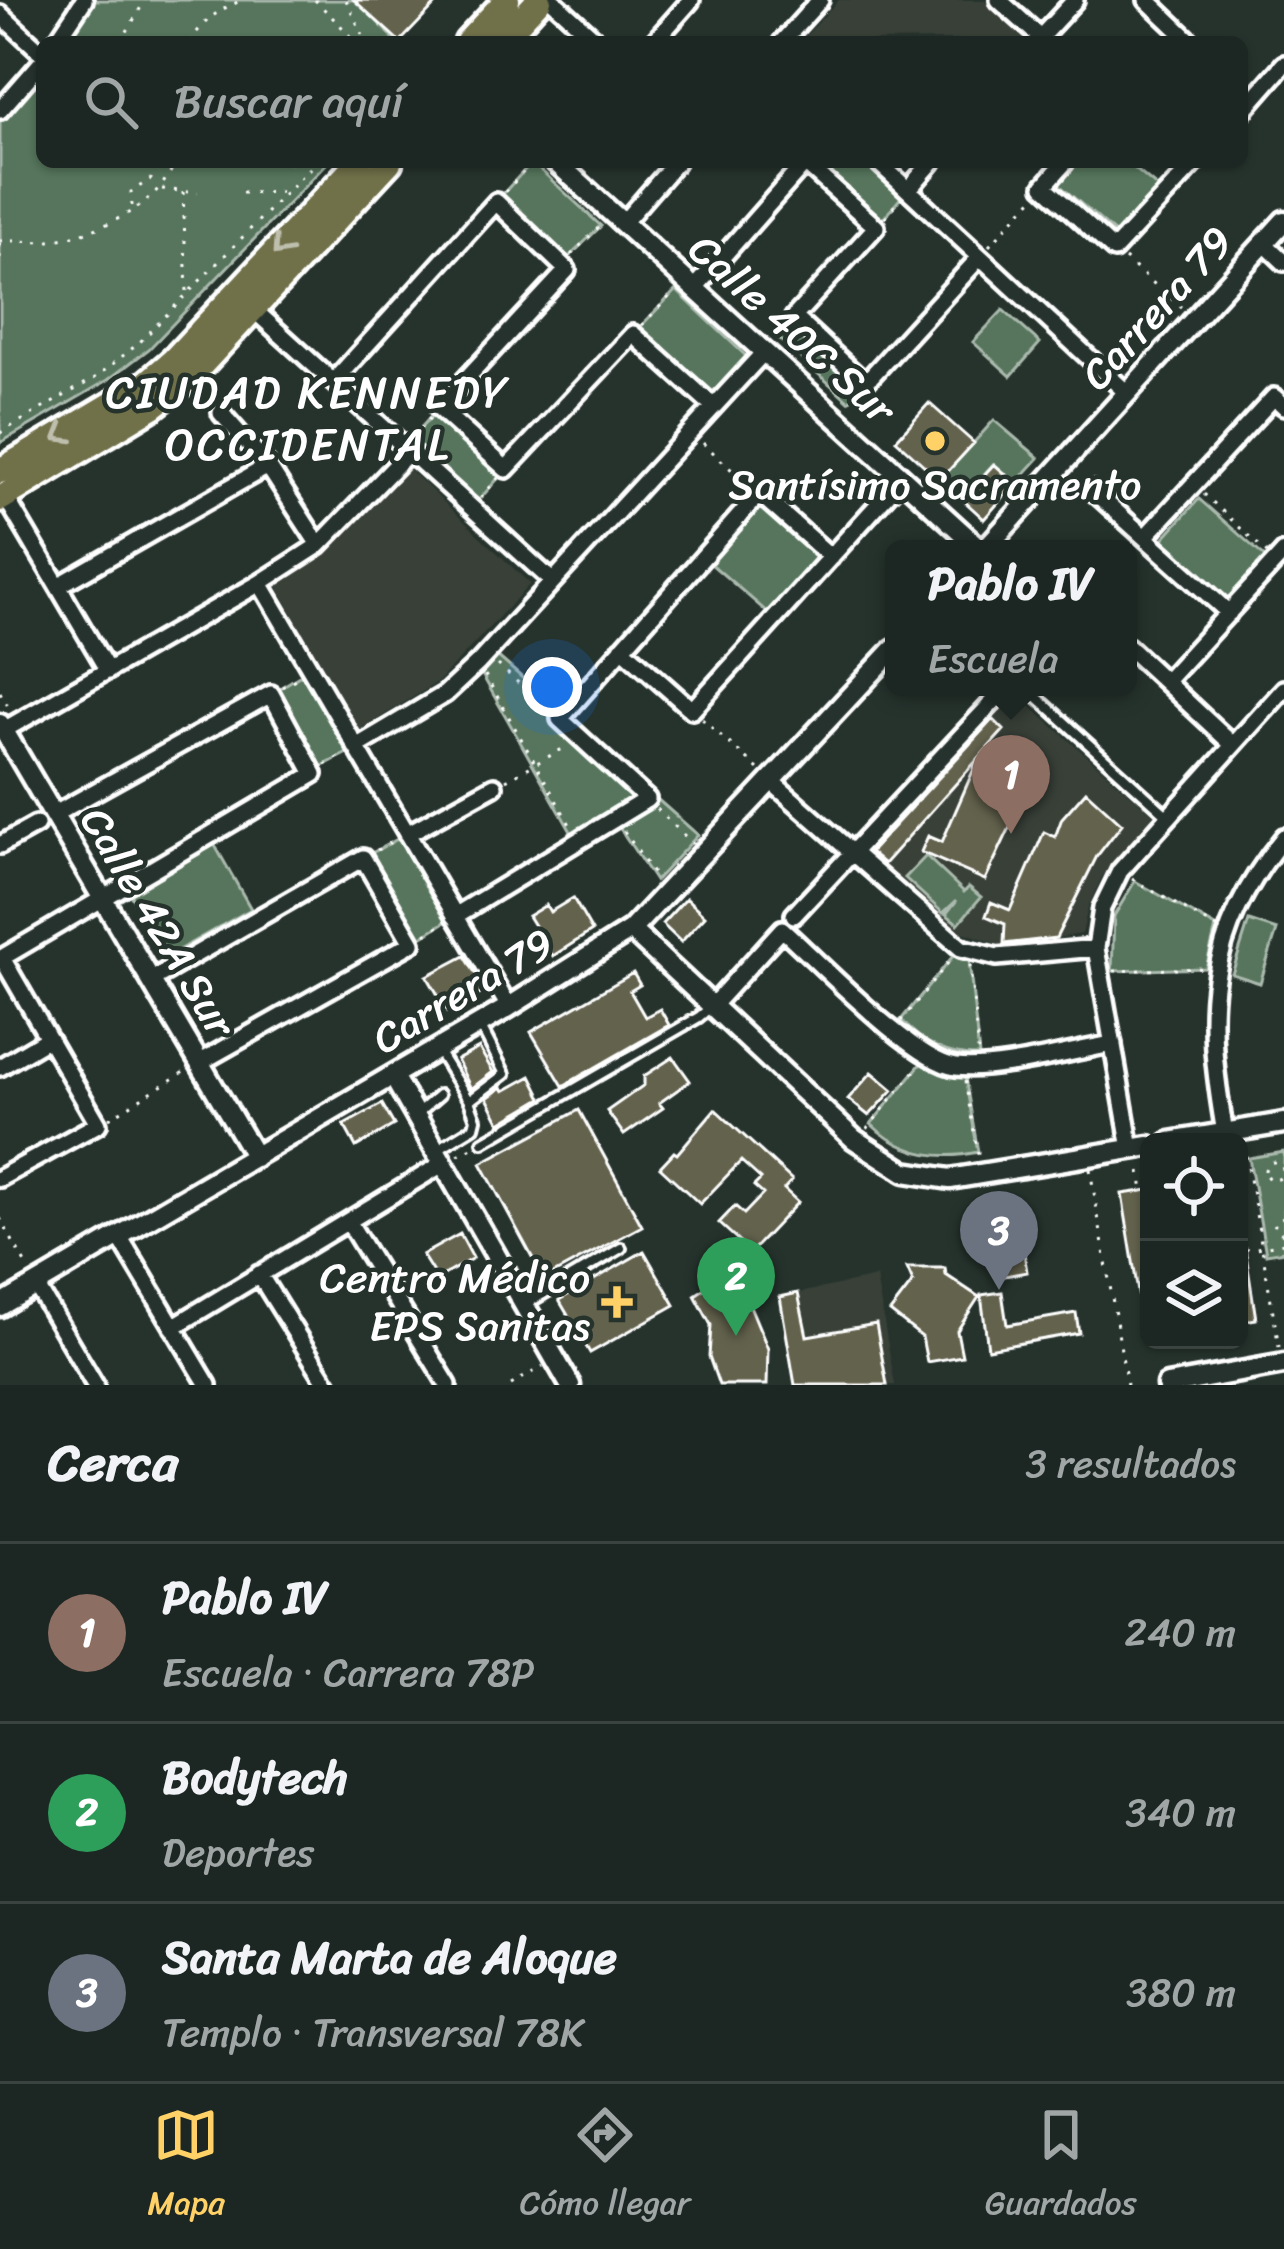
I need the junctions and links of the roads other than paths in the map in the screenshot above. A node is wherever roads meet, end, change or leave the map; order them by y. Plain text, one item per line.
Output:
1 (507, 0) edge
2 (539, 0) edge
3 (552, 0) edge
4 (691, 0) edge
5 (820, 0) edge
6 (999, 0) edge
7 (1076, 0) edge
8 (1147, 0) edge
9 (79, 2) edge
10 (0, 14) edge
11 (59, 36) edge
12 (474, 36) edge
13 (506, 36) edge
14 (591, 36) edge
15 (659, 36) edge
16 (787, 36) edge
17 (1034, 36) edge
18 (1042, 36) edge
19 (1179, 36) edge
20 (36, 51) edge
21 (36, 64) edge
22 (1284, 64) edge
23 (1248, 93) edge
24 (1, 106) edge
25 (353, 168) edge
26 (383, 168) edge
27 (562, 168) edge
28 (670, 168) edge
29 (800, 168) edge
30 (811, 168) edge
31 (884, 168) edge
32 (927, 168) edge
33 (1060, 168) edge
34 (1190, 168) edge
35 (908, 190) junction
36 (1284, 221) edge
37 (614, 222) junction
38 (1264, 243) junction
39 (980, 256) junction
40 (1284, 262) edge
41 (687, 288) junction
42 (254, 309) junction
43 (764, 352) junction
44 (333, 382) junction
45 (1127, 393) junction
46 (1279, 401) edge
47 (713, 406) junction
48 (221, 413) dead end
49 (407, 449) junction
50 (268, 466) junction
51 (902, 478) junction
52 (2, 488) edge
53 (1092, 490) dead end
54 (1145, 538) junction
55 (973, 540) edge
56 (991, 540) edge
57 (319, 545) junction
58 (830, 557) junction
59 (1280, 557) edge
60 (551, 580) junction
61 (260, 583) junction
62 (58, 586) junction
63 (1228, 613) junction
64 (622, 648) junction
65 (1137, 655) edge
66 (885, 658) edge
67 (108, 670) junction
68 (1166, 681) junction
69 (1284, 689) edge
70 (998, 696) edge
71 (1036, 696) edge
72 (2, 727) edge
73 (1232, 745) junction
74 (356, 747) junction
75 (767, 777) junction
76 (494, 786) road end
77 (1169, 817) junction
78 (44, 820) junction
79 (407, 834) junction
80 (1284, 838) edge
81 (0, 845) edge
82 (850, 854) junction
83 (1267, 858) junction
84 (1284, 872) edge
85 (104, 900) junction
86 (794, 915) dead end
87 (455, 916) junction
88 (631, 930) junction
89 (1096, 948) junction
90 (1, 959) edge
91 (151, 980) junction
92 (713, 1005) junction
93 (508, 1007) junction
94 (479, 1024) junction
95 (47, 1039) junction
96 (1113, 1044) junction
97 (438, 1049) junction
98 (199, 1063) junction
99 (0, 1067) edge
100 (393, 1076) junction
101 (439, 1095) dead end
102 (469, 1100) junction
103 (416, 1115) junction
104 (1284, 1123) edge
105 (1234, 1131) junction
106 (1222, 1133) edge
107 (483, 1142) road end
108 (1140, 1147) edge
109 (446, 1156) junction
110 (255, 1157) junction
111 (0, 1178) edge
112 (348, 1221) junction
113 (119, 1236) junction
114 (621, 1248) dead end
115 (259, 1274) junction
116 (32, 1278) junction
117 (526, 1304) junction
118 (0, 1306) edge
119 (173, 1327) junction
120 (1280, 1370) edge
121 (88, 1383) edge
122 (208, 1385) edge
123 (328, 1385) edge
124 (448, 1385) edge
125 (570, 1385) edge
126 (1167, 1385) edge

1 - 12 main road
2 - 13 main road
3 - 14 street
4 - 15 street
5 - 16 street
6 - 17 street
7 - 18 street
8 - 19 street
9 - 11 street
10 - 20 street
21 - 24 street
22 - 23 street
25 -> 52 main road
26 - 42 main road
27 - 37 street, Calle 40C Sur
28 - 37 street
29 - 41 street
30 - 39 street
31 - 35 street
32 - 35 street
33 - 34 street
35 - 39 street
36 - 38 street, Carrera 79
37 - 41 street, Calle 40C Sur
38 - 40 street
38 - 45 street, Carrera 79
39 - 45 street
41 - 43 street, Calle 40C Sur
42 - 44 street
42 - 52 main road
43 - 47 street
43 - 51 street, Calle 40C Sur
44 - 47 street
44 - 49 street
45 - 56 street, Carrera 79
46 - 54 street
47 - 60 street
48 - 50 street
49 - 57 street
49 - 60 street
50 - 57 street
50 - 62 street
51 - 55 street, Calle 40C Sur
51 - 58 street
52 - 62 street
53 - 54 street
54 - 63 street
57 - 61 street
58 - 64 street
58 - 64 street
59 - 63 street
60 - 74 street
61 - 67 street
61 - 74 street
62 - 67 street
63 - 68 street
64 - 87 street
65 - 68 street
66 - 75 street, Carrera 79
67 - 72 street
68 - 73 street
69 - 73 street
70 - 82 street
71 - 77 lane
72 - 78 street, Calle 42A Sur
73 - 77 street
74 - 79 street
75 - 82 street
75 - 88 street, Carrera 79
76 - 79 street
77 - 89 street
78 - 81 street
78 - 85 street, Calle 42A Sur
78 - 85 street
79 - 87 street
80 - 83 street
82 - 86 street
82 - 89 street
83 - 84 street
83 - 105 street
85 - 90 street
85 - 91 street, Calle 42A Sur
87 - 93 street
88 - 92 street
88 - 93 street, Carrera 79
89 - 96 street
90 - 95 street
91 - 98 street, Calle 42A Sur
91 - 98 street
92 - 96 street
92 - 107 lane
92 - 108 street
93 - 94 street, Carrera 79
94 - 97 street, Carrera 79
94 - 102 lane
95 - 99 street
95 - 111 street
96 - 108 street
97 - 100 street, Carrera 79
97 - 102 lane
98 - 110 street, Calle 42A Sur
100 - 103 street
100 - 110 street, Carrera 79
101 - 103 lane
102 - 109 lane
103 - 109 street
104 - 105 street
105 - 106 street
109 - 112 street
109 - 117 street
110 - 113 street, Carrera 79
112 - 115 street
112 - 124 street
113 - 116 street, Carrera 79
113 - 119 street
114 - 117 lane
115 - 119 street
115 - 123 street
116 - 118 street, Carrera 79
116 - 121 street
117 - 125 street
119 - 122 street
120 - 126 street

